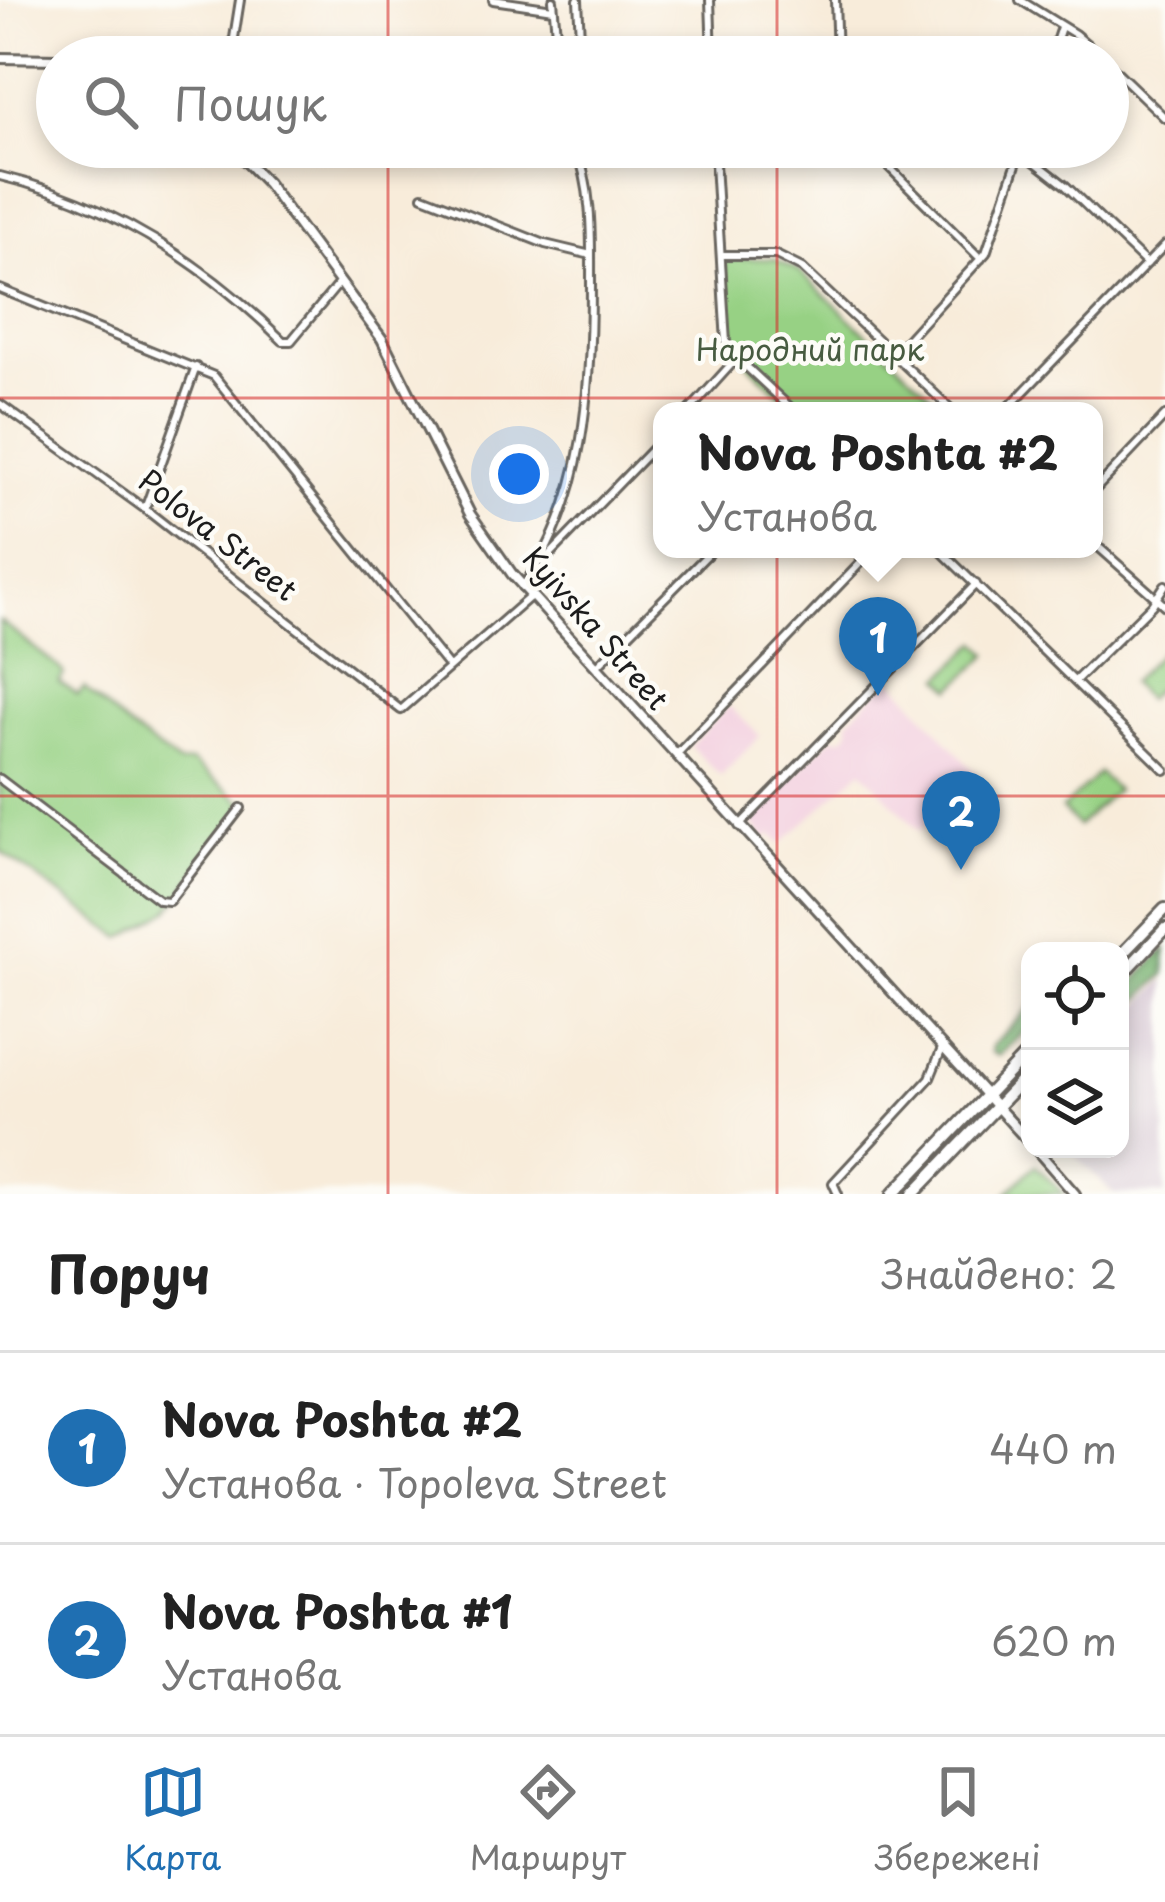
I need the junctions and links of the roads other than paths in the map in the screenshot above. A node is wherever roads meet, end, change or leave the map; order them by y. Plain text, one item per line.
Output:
1 (239, 0) edge
2 (493, 0) edge
3 (578, 0) edge
4 (710, 0) edge
5 (835, 0) edge
6 (1020, 0) edge
7 (553, 4) edge
8 (1061, 27) junction
9 (234, 36) edge
10 (556, 36) edge
11 (580, 36) edge
12 (711, 36) edge
13 (836, 36) edge
14 (1058, 36) edge
15 (1073, 36) edge
16 (0, 58) edge
17 (36, 59) edge
18 (1129, 83) edge
19 (1165, 118) edge
20 (252, 168) edge
21 (583, 168) edge
22 (715, 168) edge
23 (890, 168) edge
24 (1015, 168) edge
25 (1045, 168) edge
26 (0, 176) edge
27 (423, 196) dead end
28 (1165, 245) edge
29 (591, 255) junction
30 (721, 255) junction
31 (981, 260) junction
32 (1148, 264) junction
33 (340, 283) junction
34 (0, 289) edge
35 (894, 354) junction
36 (737, 358) junction
37 (196, 367) junction
38 (697, 402) edge
39 (784, 402) edge
40 (944, 402) edge
41 (1014, 402) edge
42 (0, 404) edge
43 (1165, 416) edge
44 (653, 448) edge
45 (1103, 481) edge
46 (146, 509) junction
47 (1103, 551) edge
48 (703, 558) edge
49 (865, 558) edge
50 (949, 558) edge
51 (536, 569) junction
52 (976, 584) junction
53 (1165, 585) edge
54 (522, 587) junction
55 (531, 596) junction
56 (1154, 597) junction
57 (1165, 606) edge
58 (448, 666) junction
59 (595, 668) junction
60 (1075, 681) junction
61 (675, 756) junction
62 (1165, 770) edge
63 (0, 779) edge
64 (241, 808) dead end
65 (739, 826) junction
66 (1165, 909) edge
67 (1165, 929) edge
68 (1129, 947) edge
69 (1129, 967) edge
70 (943, 1046) junction
71 (1021, 1060) edge
72 (1021, 1082) edge
73 (988, 1095) junction
74 (998, 1106) junction
75 (1021, 1132) edge
76 (1044, 1158) edge
77 (838, 1194) edge
78 (893, 1194) edge
79 (913, 1194) edge
80 (1075, 1194) edge

1 - 9 street
2 - 7 street
3 - 11 street
4 - 12 street
5 - 13 street
6 - 8 street
7 - 10 street
8 - 14 street
8 - 15 street
16 - 17 street
18 - 19 street
20 - 33 street, Kyivska Street
21 - 29 street
22 - 30 street
23 - 31 street
24 - 31 street
25 - 32 street
26 - 33 street
27 - 29 street
28 - 32 street
29 - 51 street
30 - 35 street
30 - 36 street
31 - 35 street
32 - 41 street
33 - 54 street, Kyivska Street
34 - 37 street
35 - 40 street
36 - 38 street
36 - 39 street
37 - 46 street
37 - 58 street
42 - 46 street, Polova Street
43 - 45 street
44 - 51 street
46 - 58 street, Polova Street
47 - 56 street
48 - 59 street
49 - 61 street
50 - 52 street
51 - 54 street
52 - 60 street
52 - 65 street
53 - 56 street
54 - 55 street, Kyivska Street
55 - 58 street
55 - 59 street, Kyivska Street
56 - 57 street
56 - 60 street
59 - 61 street, Kyivska Street
60 - 62 street
61 - 65 street, Kyivska Street
63 - 64 street
65 - 70 street, Kyivska Street
66 - 68 highway
67 - 69 highway
70 - 73 street, Kyivska Street
70 - 77 street
71 - 73 highway
72 - 74 highway
73 - 74 street, Kyivska Street
73 - 78 highway
74 - 75 street, Kyivska Street
74 - 79 highway
76 - 80 street, Kyivska Street

